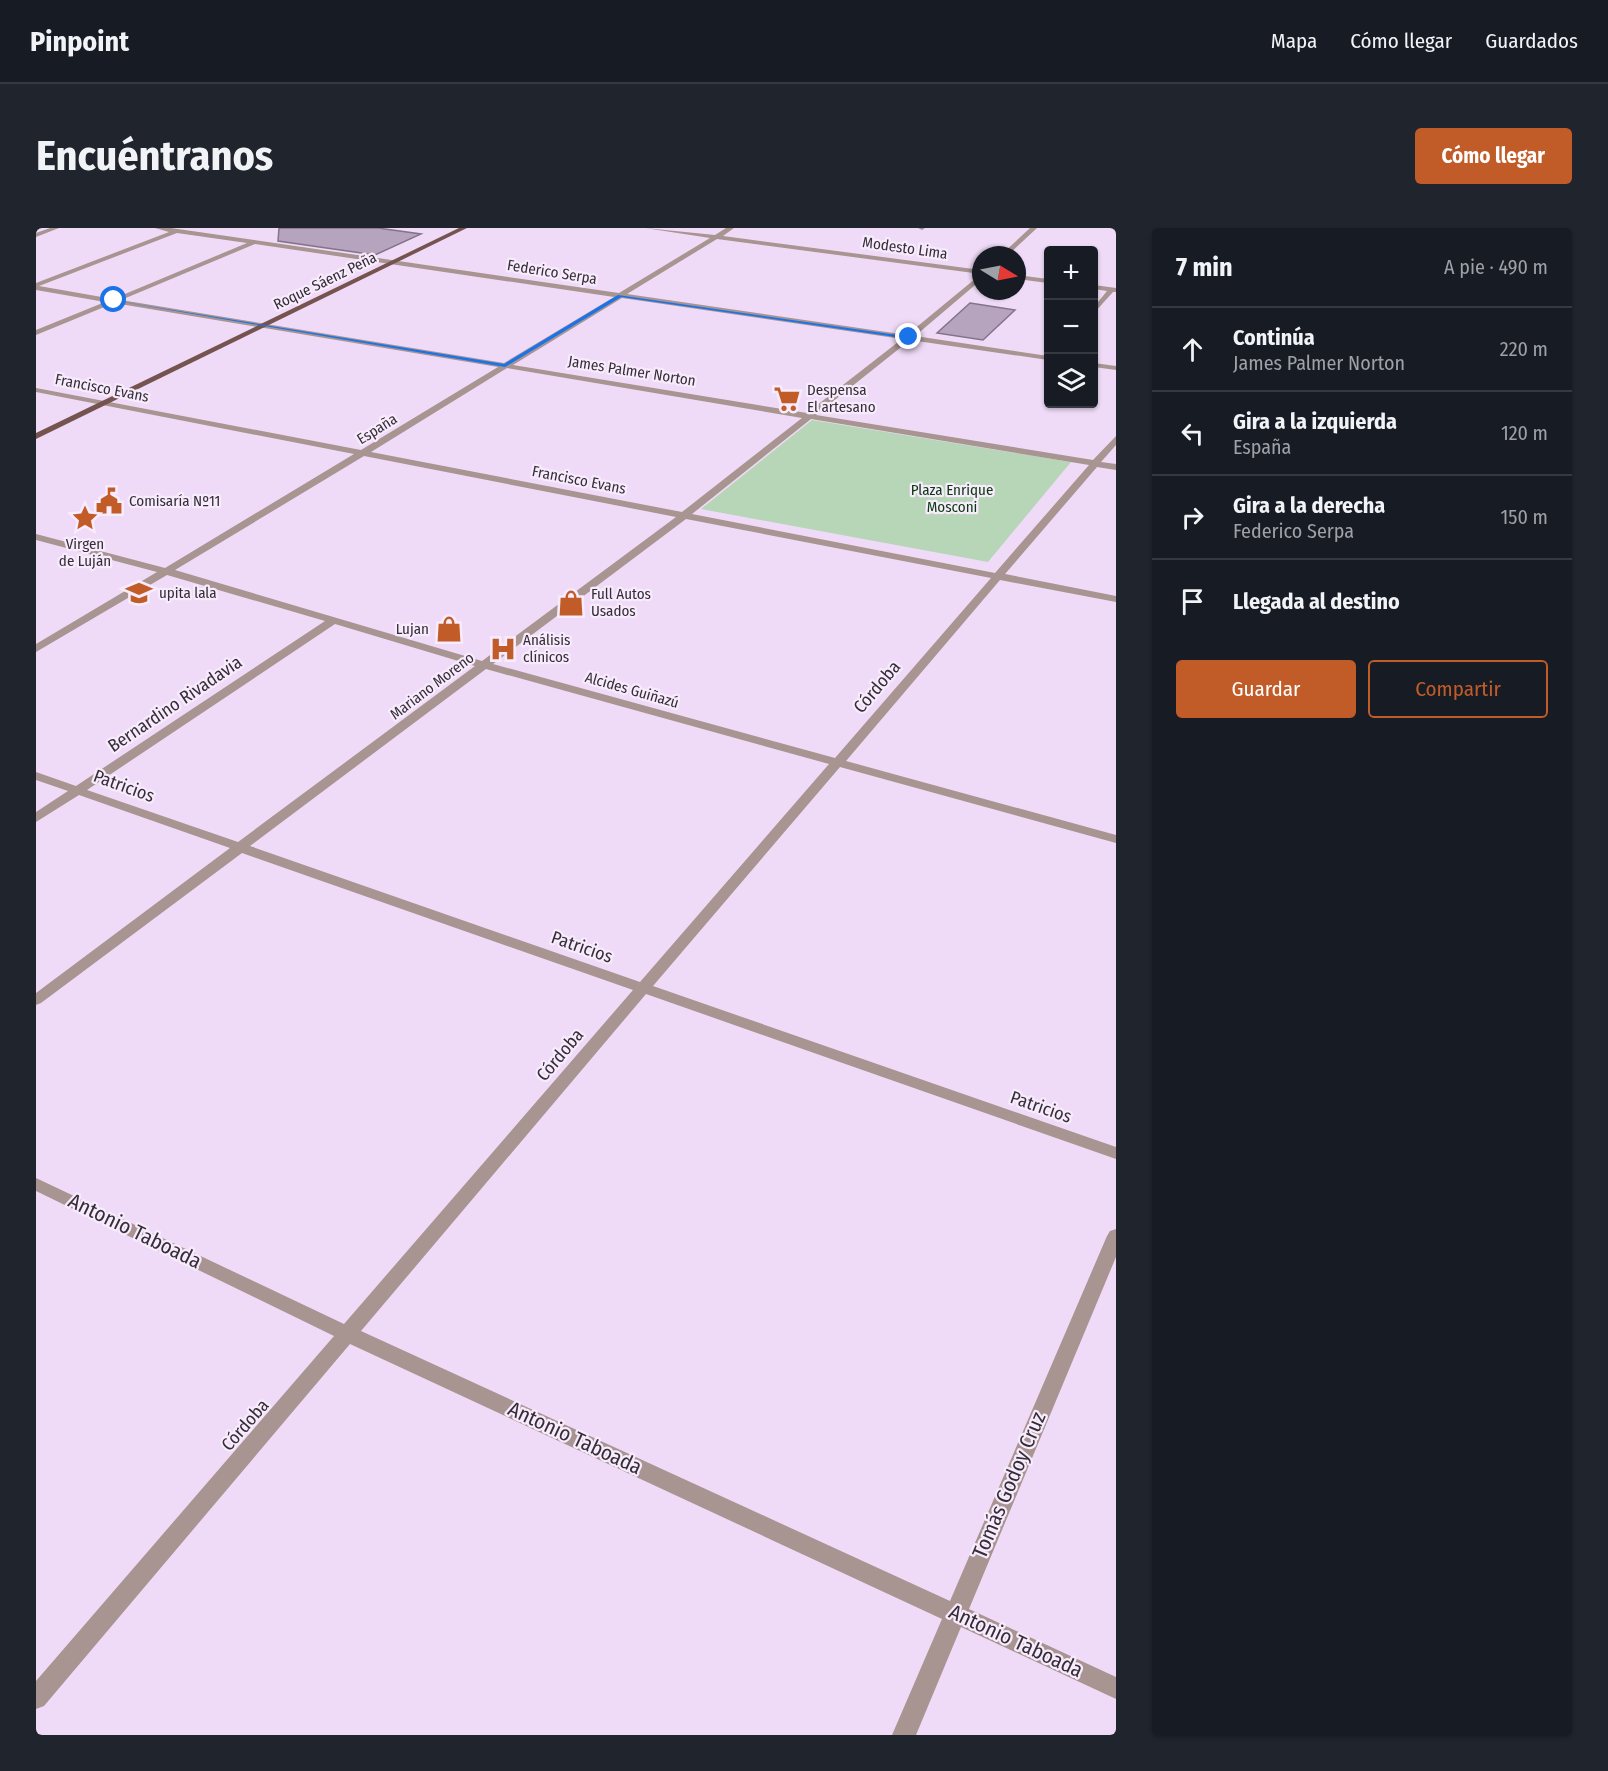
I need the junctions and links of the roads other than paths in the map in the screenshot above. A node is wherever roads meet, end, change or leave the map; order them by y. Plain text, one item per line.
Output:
1 (56, 228) edge
2 (158, 228) edge
3 (464, 228) edge
4 (648, 228) edge
5 (731, 228) edge
6 (1034, 228) edge
7 (181, 229) edge
8 (36, 235) edge
9 (716, 237) junction
10 (254, 242) junction
11 (1014, 246) edge
12 (395, 262) junction
13 (972, 273) edge
14 (1026, 278) edge
15 (1044, 280) edge
16 (972, 282) edge
17 (36, 286) edge
18 (1098, 287) edge
19 (1114, 289) edge
20 (620, 296) junction
21 (114, 300) junction
22 (1098, 307) edge
23 (265, 325) junction
24 (36, 333) edge
25 (909, 337) junction
26 (1044, 357) edge
27 (505, 366) junction
28 (1098, 366) edge
29 (1116, 368) edge
30 (36, 390) edge
31 (104, 403) junction
32 (808, 416) junction
33 (36, 436) edge
34 (1116, 439) edge
35 (363, 453) junction
36 (1095, 464) junction
37 (1116, 467) edge
38 (683, 516) junction
39 (36, 537) edge
40 (166, 571) junction
41 (998, 576) junction
42 (1116, 599) edge
43 (334, 620) junction
44 (36, 649) edge
45 (485, 665) junction
46 (838, 763) junction
47 (36, 776) edge
48 (78, 790) junction
49 (36, 818) edge
50 (1116, 839) edge
51 (238, 848) junction
52 (642, 988) junction
53 (36, 1000) edge
54 (1116, 1153) edge
55 (36, 1184) edge
56 (1116, 1236) edge
57 (348, 1334) junction
58 (954, 1612) junction
59 (1116, 1688) edge
60 (36, 1698) edge
61 (903, 1735) edge

1 - 8 street
2 - 7 street, Federico Serpa
3 - 12 main road, Roque Sáenz Peña
4 - 9 street, Modesto Lima
5 - 9 street, España
6 - 11 street
7 - 10 street, Federico Serpa
7 - 17 street
9 - 13 street, Modesto Lima
9 - 20 street, España
10 - 12 street, Federico Serpa
10 - 21 street
12 - 20 street, Federico Serpa
12 - 23 main road, Roque Sáenz Peña
14 - 15 street
16 - 25 street, Mariano Moreno
17 - 21 street, James Palmer Norton
18 - 19 street
19 - 22 street
20 - 25 street, Federico Serpa
20 - 27 street, España
21 - 23 street, James Palmer Norton
21 - 24 street
23 - 27 street, James Palmer Norton
23 - 31 main road, Roque Sáenz Peña
25 - 26 street, Federico Serpa
25 - 32 street, Mariano Moreno
27 - 32 street, James Palmer Norton
27 - 35 street, España
28 - 29 street
30 - 31 street, Francisco Evans
31 - 33 main road, Roque Sáenz Peña
31 - 35 street, Francisco Evans
32 - 36 street, James Palmer Norton
32 - 38 street, Mariano Moreno
34 - 36 street, Córdoba
35 - 38 street, Francisco Evans
35 - 40 street, España
36 - 37 street, James Palmer Norton
36 - 41 street, Córdoba
38 - 41 street, Francisco Evans
38 - 45 street, Mariano Moreno
39 - 40 street, Alcides Guiñazú
40 - 43 street, Alcides Guiñazú
40 - 44 street, España
41 - 42 street, Francisco Evans
41 - 46 street, Córdoba
43 - 45 street, Alcides Guiñazú
43 - 48 street, Bernardino Rivadavia
45 - 46 street, Alcides Guiñazú
45 - 51 street, Mariano Moreno
46 - 50 street, Alcides Guiñazú
46 - 52 street, Córdoba
47 - 48 street, Patricios
48 - 49 street, Bernardino Rivadavia
48 - 51 street, Patricios
51 - 52 street, Patricios
51 - 53 street, Mariano Moreno
52 - 54 street, Patricios
52 - 57 street, Córdoba
55 - 57 street, Antonio Taboada
56 - 58 street, Tomás Godoy Cruz
57 - 58 street, Antonio Taboada
57 - 60 street, Córdoba
58 - 59 street, Antonio Taboada
58 - 61 street, Tomás Godoy Cruz

